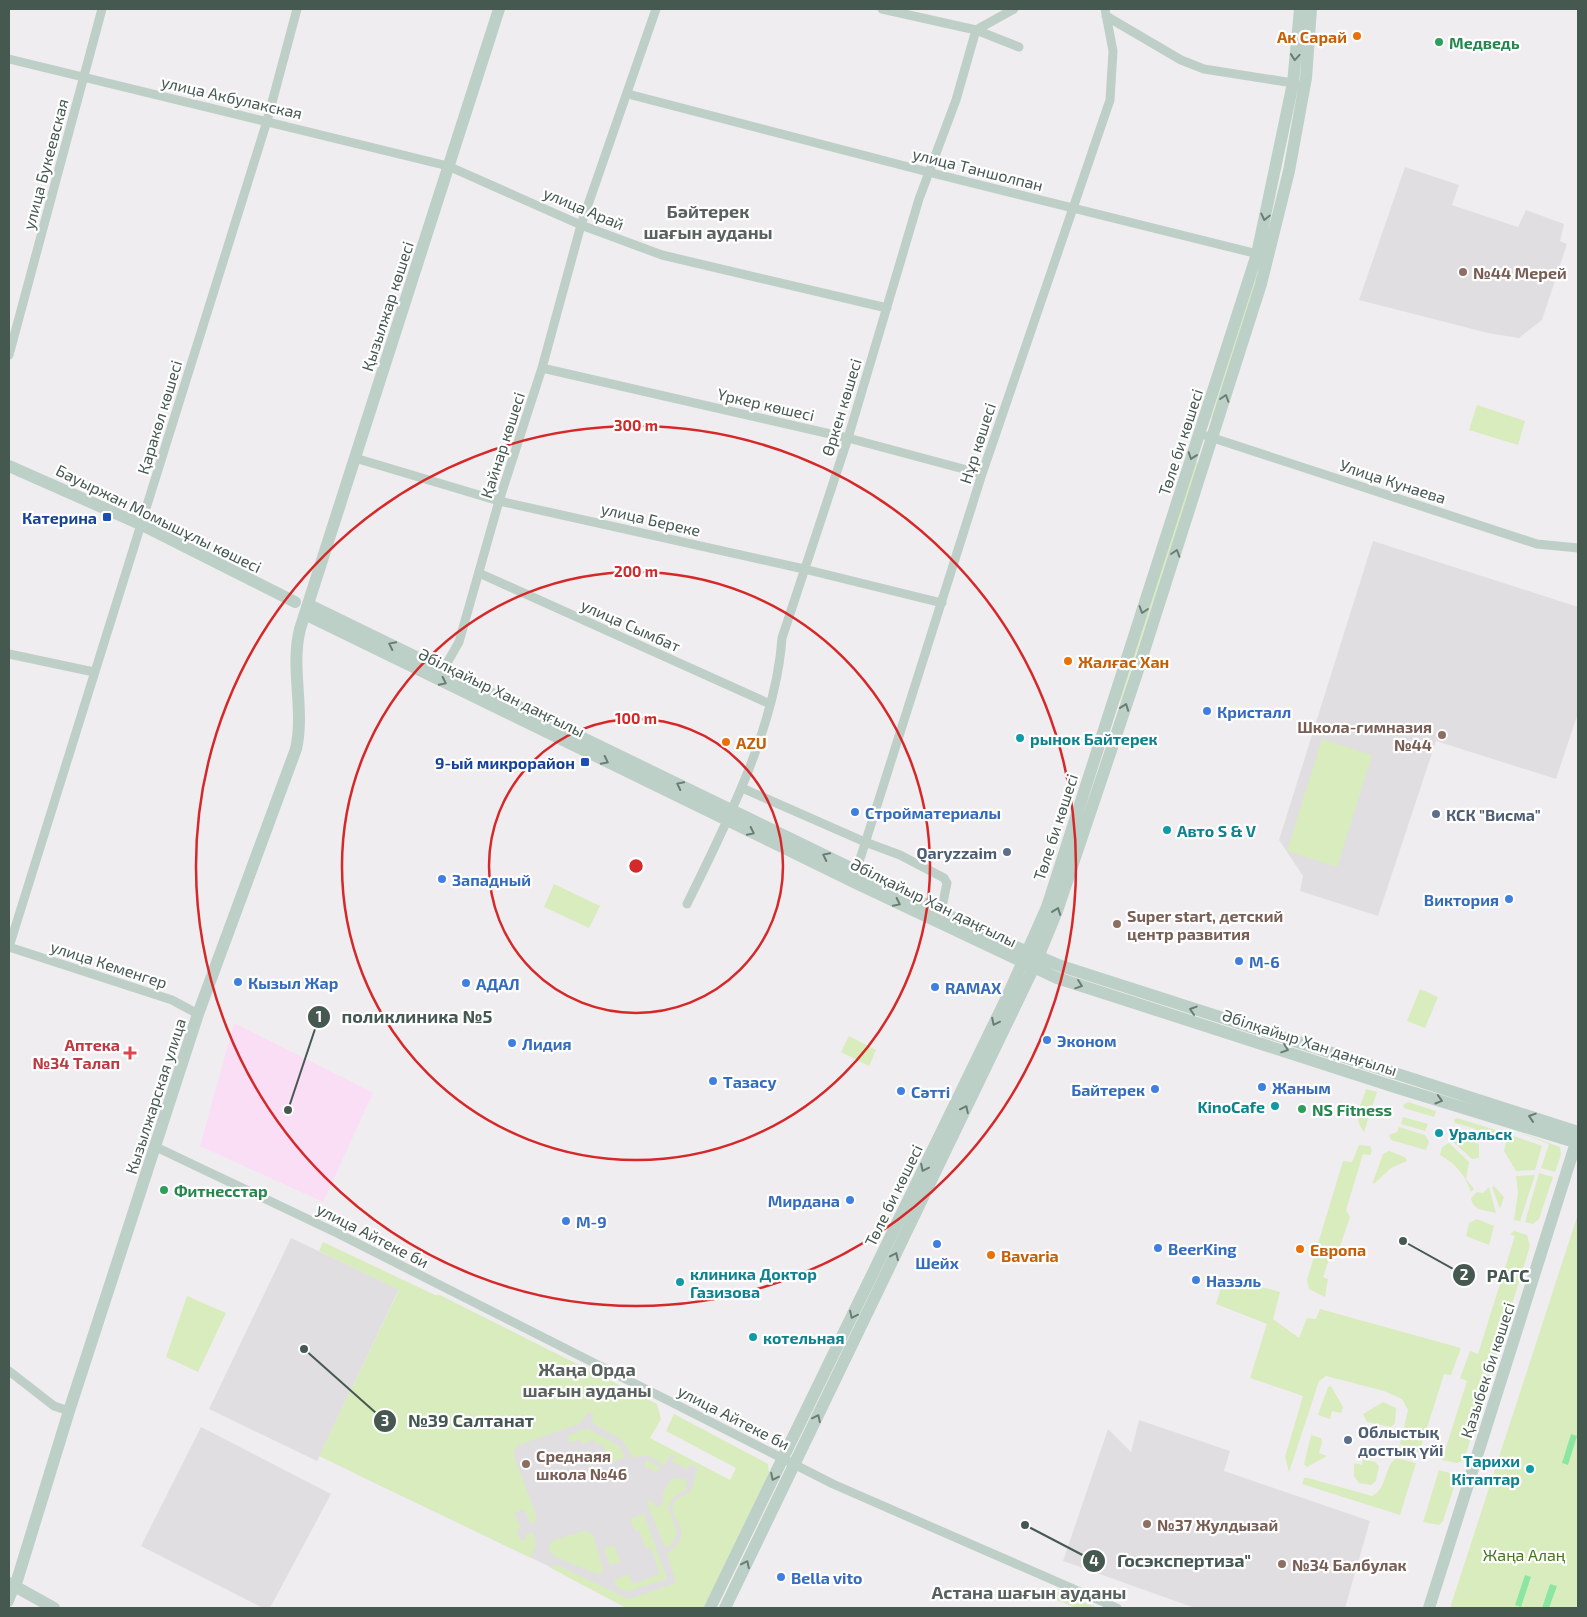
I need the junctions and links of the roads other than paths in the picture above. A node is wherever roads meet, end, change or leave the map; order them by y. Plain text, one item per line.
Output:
1 (102, 9) edge
2 (297, 9) edge
3 (499, 9) edge
4 (656, 9) edge
5 (882, 9) edge
6 (1014, 9) edge
7 (1300, 9) edge
8 (1311, 9) edge
9 (1105, 12) edge
10 (976, 30) junction
11 (1019, 47) dead end
12 (9, 59) edge
13 (84, 78) junction
14 (1293, 83) junction
15 (628, 94) junction
16 (267, 121) junction
17 (448, 166) junction
18 (928, 172) junction
19 (1073, 208) junction
20 (581, 225) junction
21 (1263, 255) junction
22 (887, 308) junction
23 (9, 356) edge
24 (542, 368) junction
25 (1200, 433) junction
26 (848, 438) junction
27 (1213, 438) junction
28 (355, 458) junction
29 (9, 466) edge
30 (982, 474) junction
31 (499, 501) junction
32 (140, 524) junction
33 (1578, 548) edge
34 (804, 569) junction
35 (479, 574) junction
36 (295, 602) joint
37 (942, 603) junction
38 (307, 610) junction
39 (9, 654) edge
40 (443, 670) junction
41 (94, 672) junction
42 (770, 704) junction
43 (742, 788) junction
44 (729, 815) junction
45 (865, 842) junction
46 (855, 870) junction
47 (841, 876) junction
48 (688, 904) dead end
49 (941, 912) junction
50 (9, 947) edge
51 (1031, 960) junction
52 (198, 1014) junction
53 (1578, 1138) edge
54 (156, 1147) junction
55 (9, 1371) edge
56 (69, 1410) junction
57 (789, 1461) junction
58 (12, 1585) edge
59 (9, 1602) edge
60 (54, 1608) edge
61 (710, 1608) edge
62 (725, 1608) edge
63 (1117, 1608) edge
64 (1429, 1608) edge

1 - 13 street, улица Букеевская
2 - 16 street, Қаракөл көшесі
3 - 17 street, Қызылжар көшесі
4 - 15 street, Қайнар көшесі
5 - 10 street
6 - 10 street
7 -> 14 street, Төле би көшесі
8 - 21 street, Төле би көшесі
9 - 14 street
9 - 19 street, Нұр көшесі
10 - 11 street
10 - 18 street, Өркен көшесі
12 - 13 street, улица Акбулакская
13 - 16 street, улица Акбулакская
13 - 23 street, улица Букеевская
14 -> 21 street, Төле би көшесі
15 - 18 street, улица Таншолпан
15 - 20 street, Қайнар көшесі
16 - 17 street, улица Акбулакская
16 - 32 street, Қаракөл көшесі
17 - 20 street, улица Арай
17 - 28 street, Қызылжар көшесі
18 - 19 street, улица Таншолпан
18 - 22 street, Өркен көшесі
19 - 21 street, улица Таншолпан
19 - 30 street, Нұр көшесі
20 - 22 street, улица Арай
20 - 24 street, Қайнар көшесі
21 - 25 street, Төле би көшесі
27 -> 21 street, Төле би көшесі
22 - 26 street, Өркен көшесі
24 - 26 street, Үркер көшесі
24 - 31 street, Қайнар көшесі
25 - 27 street, Улица Кунаева
25 -> 51 street, Төле би көшесі
26 - 30 street, Үркер көшесі
26 - 34 street, Өркен көшесі
27 - 33 street, Улица Кунаева
51 -> 27 street, Төле би көшесі
28 - 31 street, улица Береке
28 - 38 street, Қызылжар көшесі
29 - 32 street, Бауыржан Момышұлы көшесі
30 - 37 street, Нұр көшесі
31 - 34 street, улица Береке
31 - 35 street, Қайнар көшесі
32 - 36 street, Бауыржан Момышұлы көшесі
32 - 41 street, Қаракөл көшесі
34 - 37 street, улица Береке
34 - 42 street, Өркен көшесі
35 - 40 street, Қайнар көшесі
35 - 42 street, улица Сымбат
36 - 38 street, Бауыржан Момышұлы көшесі
37 - 45 street, Нұр көшесі
40 -> 38 street, Әбілқайыр Хан даңғылы
38 -> 44 street, Әбілқайыр Хан даңғылы
38 - 52 street, Кызылжарская улица
39 - 41 street
44 -> 40 street, Әбілқайыр Хан даңғылы
41 - 50 street, Қаракөл көшесі
42 - 43 street, Өркен көшесі
43 - 44 street, Өркен көшесі
43 - 45 street
46 -> 44 street, Әбілқайыр Хан даңғылы
44 -> 47 street, Әбілқайыр Хан даңғылы
44 - 48 street, Өркен көшесі
45 - 46 street, Нұр көшесі
45 - 49 street
46 - 47 street
46 - 49 street, Әбілқайыр Хан даңғылы
47 -> 51 street, Әбілқайыр Хан даңғылы
49 - 51 street, Әбілқайыр Хан даңғылы
50 - 52 street, улица Кеменгер
51 - 53 street, Әбілқайыр Хан даңғылы
51 - 57 street, Төле би көшесі
52 - 54 street, Кызылжарская улица
53 - 64 street, Қазыбек би көшесі
54 - 56 street, Кызылжарская улица
54 - 57 street, улица Айтеке би
55 - 56 street
56 - 58 street, Кызылжарская улица
57 -> 61 street, Төле би көшесі
62 -> 57 street, Төле би көшесі
57 - 63 street, улица Айтеке би
58 - 59 street
58 - 60 street

